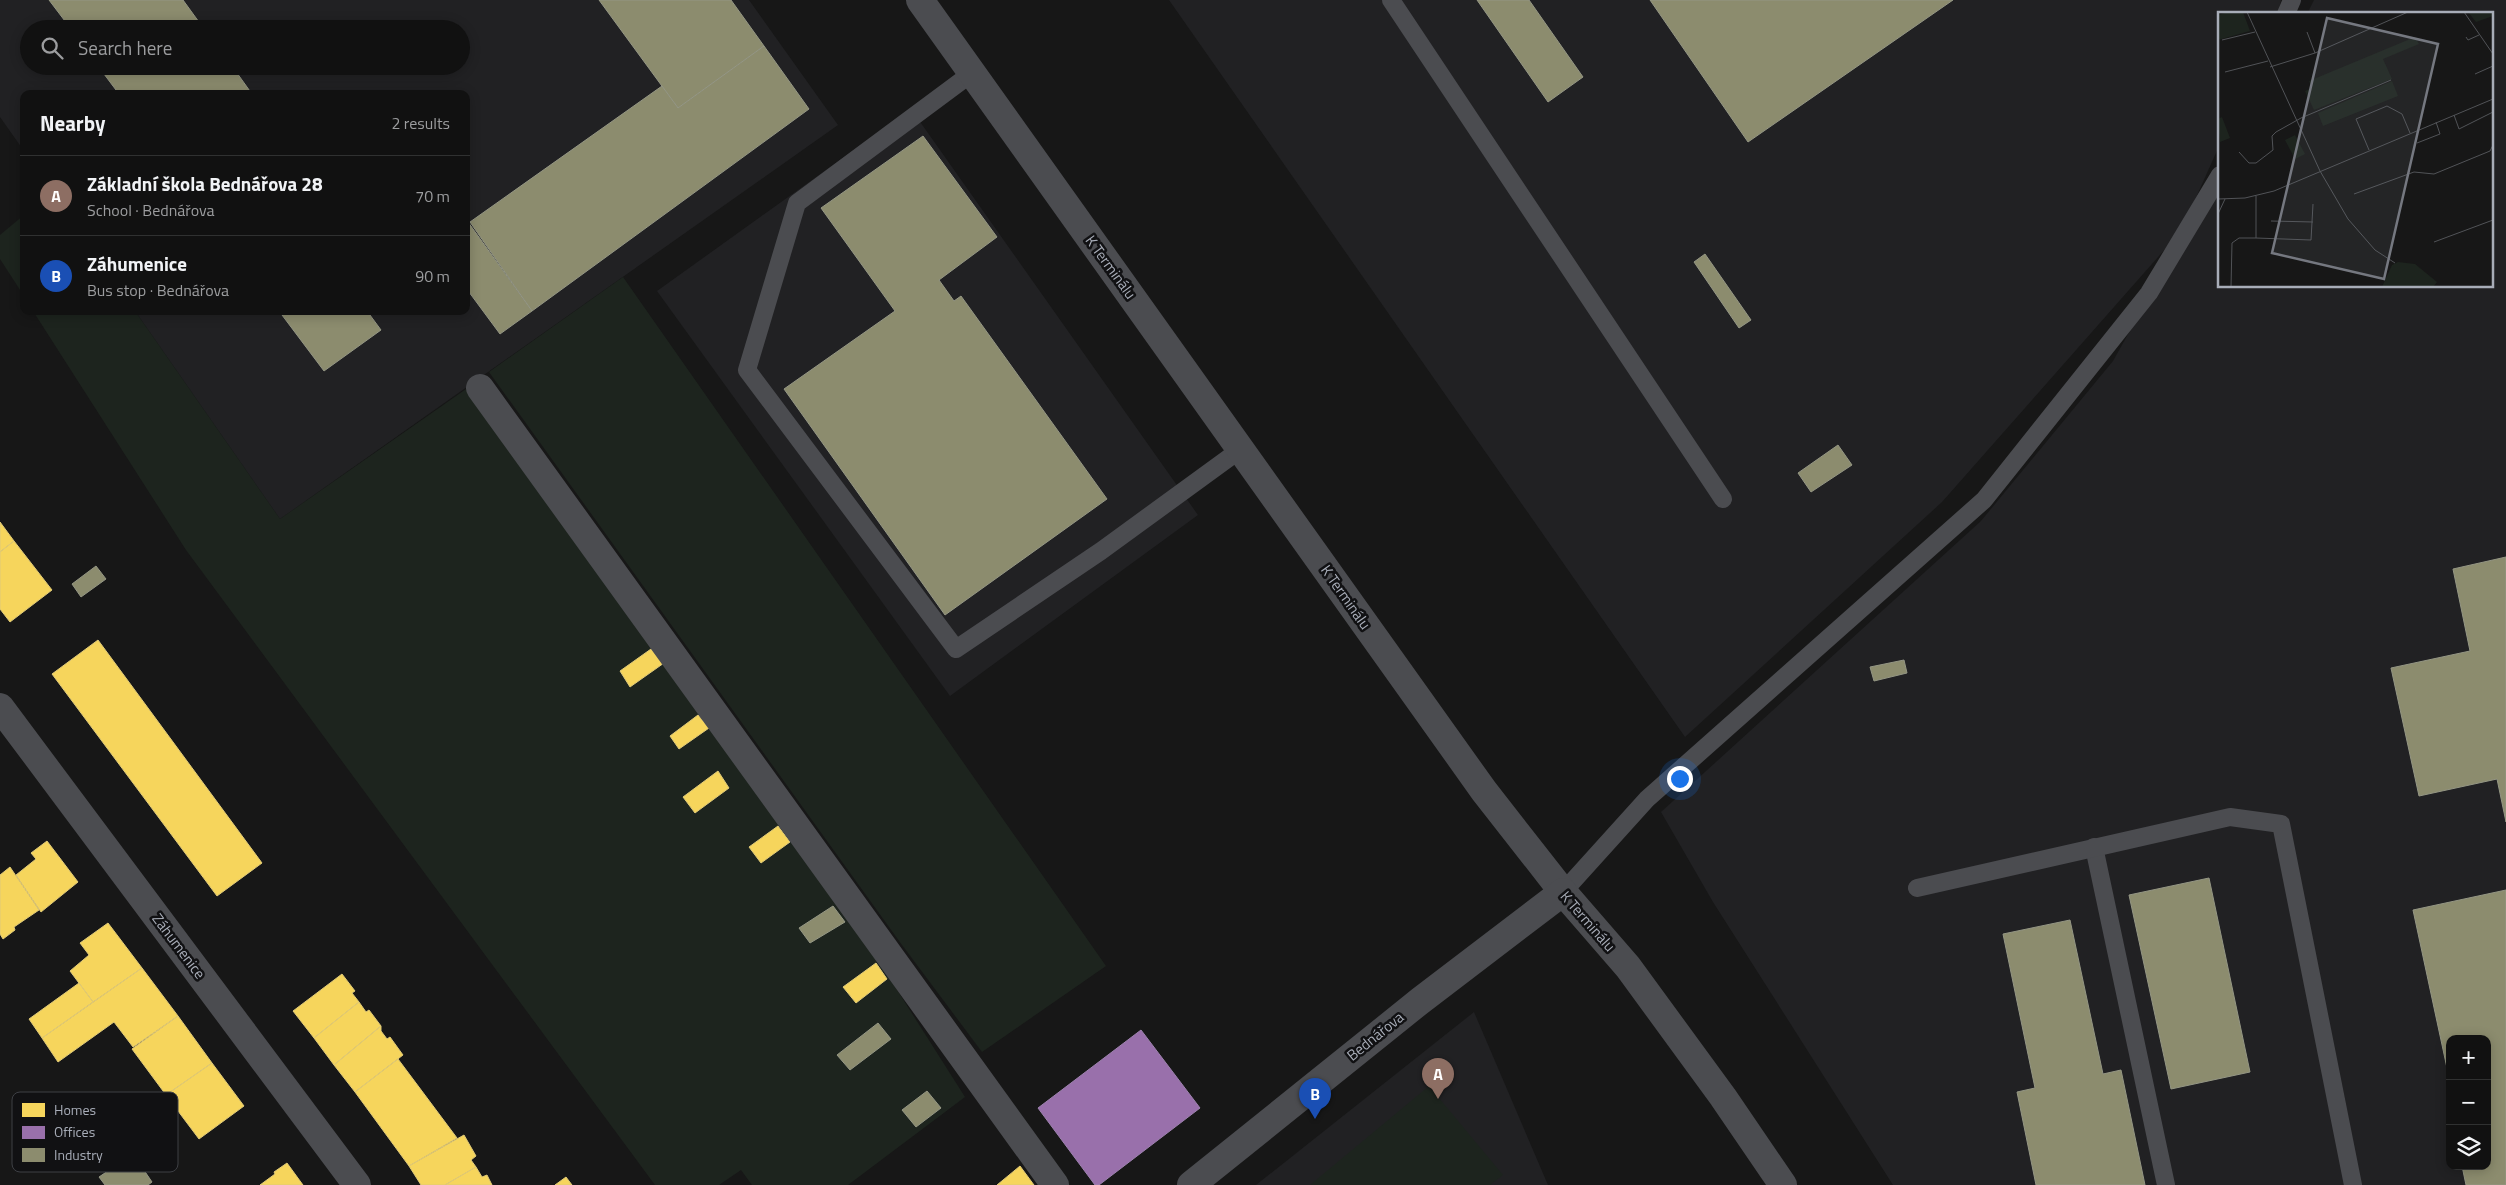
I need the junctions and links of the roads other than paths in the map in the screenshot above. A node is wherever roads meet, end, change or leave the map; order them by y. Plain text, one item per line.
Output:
1 (920, 0) edge
2 (1391, 0) edge
3 (2292, 0) edge
4 (2287, 12) edge
5 (972, 73) junction
6 (2218, 177) edge
7 (480, 388) dead end
8 (1241, 449) junction
9 (1723, 499) dead end
10 (0, 707) edge
11 (2094, 847) junction
12 (1917, 888) dead end
13 (1563, 892) junction
14 (357, 1185) edge
15 (1055, 1185) edge
16 (1191, 1185) edge
17 (1783, 1185) edge
18 (2166, 1185) edge
19 (2352, 1185) edge

1 - 5 street, K Terminálu
2 - 9 lane
3 - 4 lane
5 - 8 street, K Terminálu
5 - 8 lane
6 - 13 lane
7 - 15 street
8 - 13 street, K Terminálu
10 - 14 street, Záhumenice
11 - 12 lane
11 - 18 lane
11 - 19 lane
13 - 16 street, Bednářova
13 - 17 street, K Terminálu

